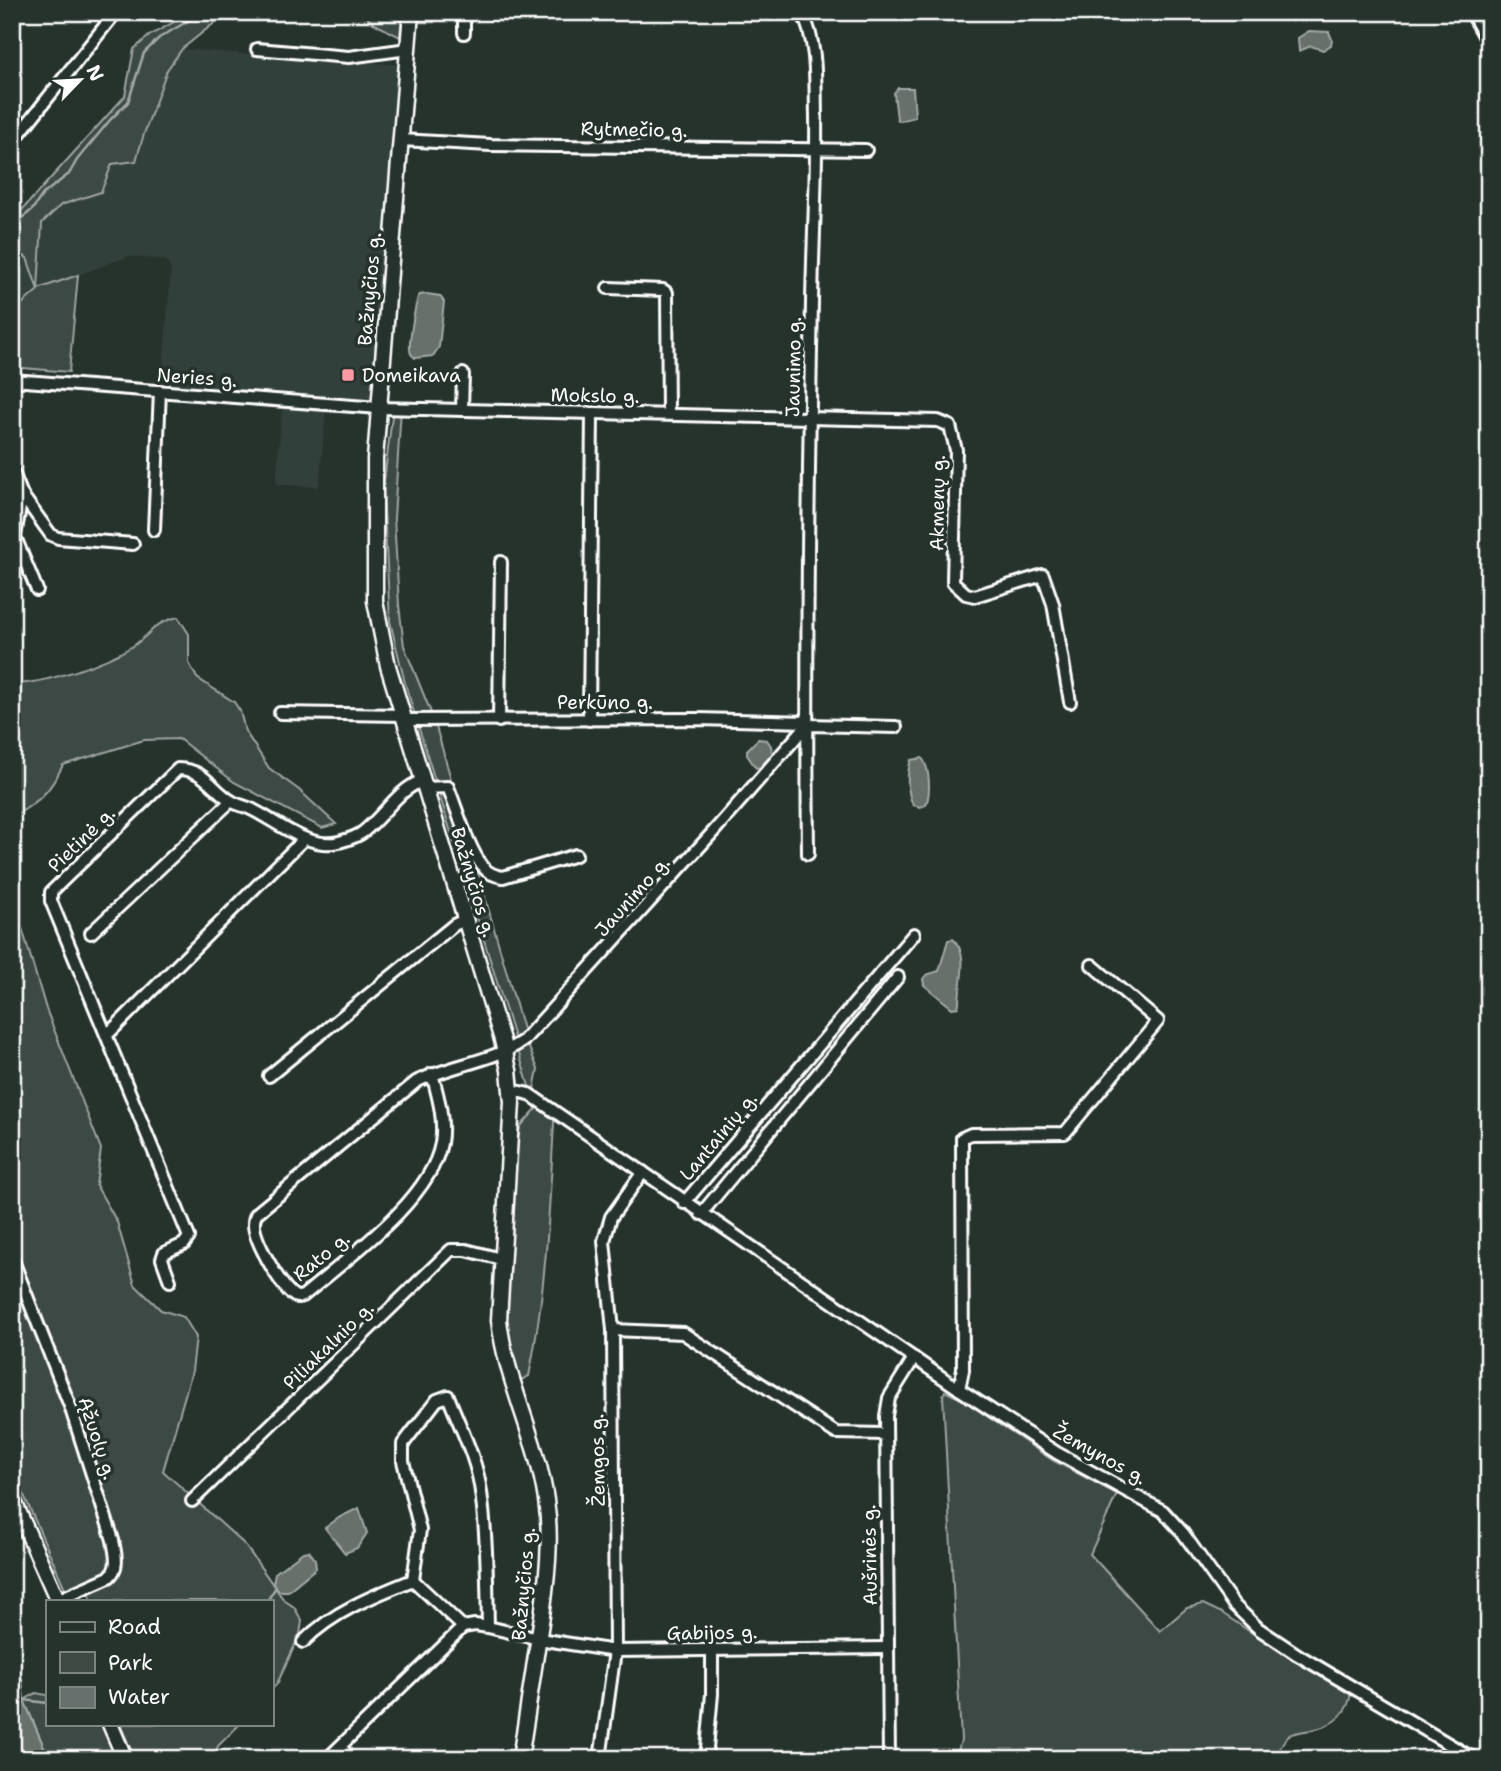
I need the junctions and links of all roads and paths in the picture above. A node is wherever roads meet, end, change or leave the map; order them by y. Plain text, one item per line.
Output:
1 (116, 12) edge
2 (411, 12) edge
3 (464, 12) edge
4 (802, 12) edge
5 (1471, 12) edge
6 (464, 33) dead end
7 (1489, 44) edge
8 (257, 49) dead end
9 (408, 49) junction
10 (401, 140) junction
11 (12, 143) edge
12 (816, 149) junction
13 (866, 150) dead end
14 (608, 288) dead end
15 (463, 374) dead end
16 (12, 380) edge
17 (160, 391) junction
18 (379, 408) junction
19 (462, 410) junction
20 (592, 413) junction
21 (668, 414) junction
22 (810, 418) junction
23 (12, 470) edge
24 (22, 495) junction
25 (154, 530) dead end
26 (133, 544) dead end
27 (501, 562) dead end
28 (37, 590) dead end
29 (1070, 702) dead end
30 (280, 713) dead end
31 (404, 717) junction
32 (589, 720) junction
33 (499, 721) junction
34 (807, 723) junction
35 (896, 727) dead end
36 (424, 784) junction
37 (231, 801) junction
38 (304, 839) junction
39 (808, 854) dead end
40 (576, 855) dead end
41 (466, 919) junction
42 (91, 933) dead end
43 (914, 934) dead end
44 (1092, 965) dead end
45 (898, 977) dead end
46 (107, 1035) junction
47 (505, 1051) junction
48 (432, 1074) junction
49 (269, 1076) dead end
50 (512, 1090) junction
51 (643, 1172) junction
52 (684, 1203) junction
53 (701, 1214) junction
54 (12, 1258) edge
55 (501, 1259) junction
56 (170, 1281) dead end
57 (613, 1331) junction
58 (914, 1358) junction
59 (959, 1389) junction
60 (884, 1434) junction
61 (12, 1497) edge
62 (192, 1501) dead end
63 (413, 1580) junction
64 (58, 1600) edge
65 (60, 1600) edge
66 (463, 1627) junction
67 (488, 1627) junction
68 (538, 1639) junction
69 (303, 1642) dead end
70 (887, 1648) junction
71 (712, 1650) junction
72 (615, 1651) junction
73 (111, 1726) edge
74 (340, 1747) junction
75 (125, 1759) edge
76 (327, 1759) edge
77 (351, 1759) edge
78 (520, 1759) edge
79 (600, 1759) edge
80 (706, 1759) edge
81 (889, 1759) edge
82 (1474, 1759) edge

1 - 11 street
2 - 9 main road, Bažnyčios g.
3 - 6 street
4 - 12 street, Jaunimo g.
5 - 7 street
8 - 9 street
9 - 10 main road, Bažnyčios g.
10 - 12 street, Rytmečio g.
10 - 18 main road, Bažnyčios g.
12 - 13 street, Rytmečio g.
12 - 22 street, Jaunimo g.
14 - 21 street
15 - 19 street
16 - 17 street, Neries g.
17 - 18 street, Neries g.
17 - 25 street
18 - 19 street, Mokslo g.
18 - 31 main road, Bažnyčios g.
19 - 20 street, Mokslo g.
20 - 21 street, Mokslo g.
20 - 32 street
21 - 22 street, Mokslo g.
22 - 29 street, Akmenų g.
22 - 34 street, Jaunimo g.
23 - 24 street
24 - 26 street
24 - 28 street
27 - 33 street
30 - 31 street, Perkūno g.
31 - 33 street, Perkūno g.
31 - 36 main road, Bažnyčios g.
32 - 33 street, Perkūno g.
32 - 34 street, Perkūno g.
34 - 35 street, Perkūno g.
34 - 39 street, Jaunimo g.
34 - 47 street, Jaunimo g.
36 - 38 street, Pietinė g.
36 - 40 street
36 - 41 main road, Bažnyčios g.
37 - 38 street, Pietinė g.
37 - 42 street
37 - 46 street, Pietinė g.
38 - 46 street
41 - 47 main road, Bažnyčios g.
41 - 49 street
43 - 52 street, Lantainių g.
44 - 59 street
45 - 53 street
46 - 56 street, Pietinė g.
47 - 48 street, Rato g.
47 - 50 main road, Bažnyčios g.
48 - 48 street, Rato g.
50 - 51 street, Lantainių g.
50 - 55 main road, Bažnyčios g.
51 - 52 street, Lantainių g.
51 - 57 street, Žemgos g.
52 - 53 street, Žemynos g.
53 - 58 street, Žemynos g.
54 - 65 street, Ąžuolų g.
55 - 62 street, Piliakalnio g.
55 - 68 main road, Bažnyčios g.
57 - 60 street
57 - 72 street, Žemgos g.
58 - 59 street, Žemynos g.
58 - 60 street, Aušrinės g.
59 - 82 street, Žemynos g.
60 - 70 street, Aušrinės g.
61 - 64 main road
63 - 66 street
63 - 67 street
63 - 69 street
66 - 67 street, Gabijos g.
66 - 74 street
67 - 68 street, Gabijos g.
68 - 72 street, Gabijos g.
68 - 78 main road, Bažnyčios g.
70 - 71 street, Gabijos g.
70 - 81 street, Aušrinės g.
71 - 72 street, Gabijos g.
71 - 80 street
72 - 79 street, Žemgos g.
73 - 75 main road
74 - 76 street
74 - 77 street

